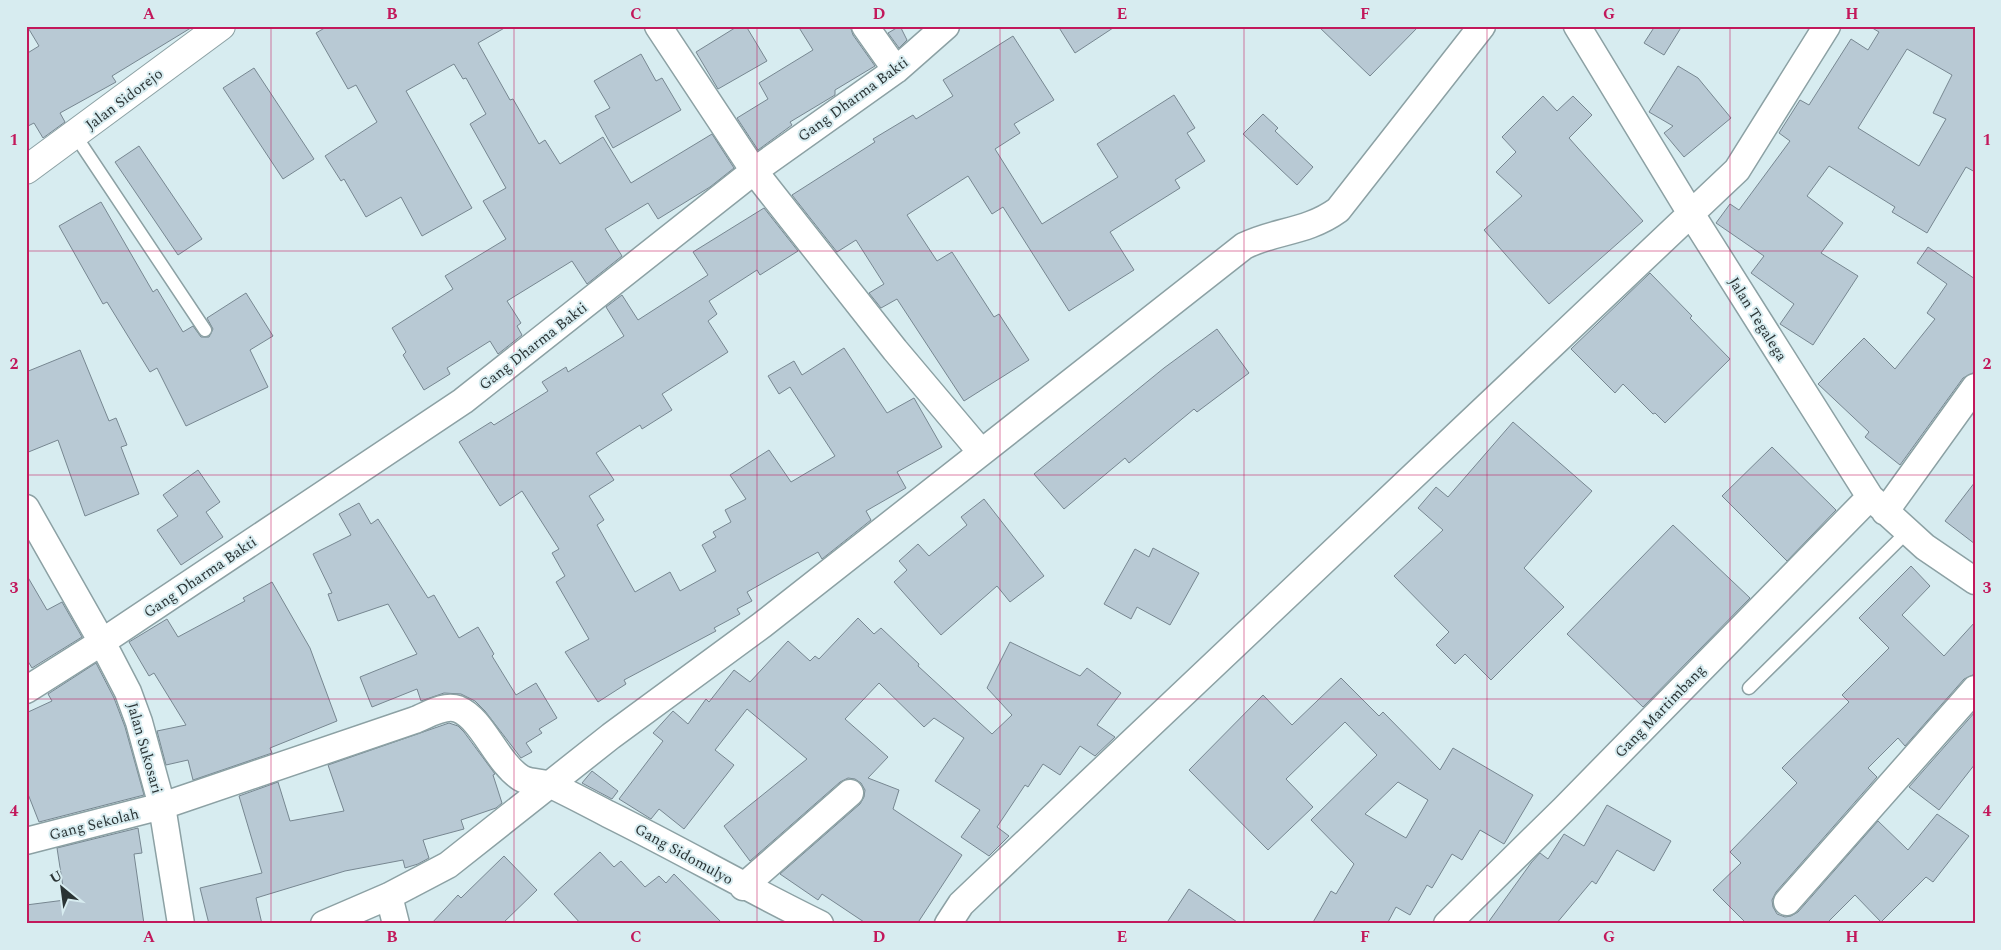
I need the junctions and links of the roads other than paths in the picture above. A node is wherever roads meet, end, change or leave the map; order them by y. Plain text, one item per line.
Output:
1 (221, 26) edge
2 (658, 26) edge
3 (865, 26) edge
4 (946, 26) edge
5 (1482, 26) edge
6 (1577, 26) edge
7 (1828, 26) edge
8 (896, 70) junction
9 (75, 135) junction
10 (26, 170) edge
11 (754, 171) junction
12 (1690, 212) junction
13 (204, 330) dead end
14 (1975, 387) edge
15 (981, 452) junction
16 (1878, 504) junction
17 (26, 508) edge
18 (1908, 530) junction
19 (1975, 581) edge
20 (102, 642) junction
21 (1749, 688) dead end
22 (1975, 689) edge
23 (26, 690) edge
24 (548, 784) junction
25 (850, 793) dead end
26 (162, 806) junction
27 (26, 841) edge
28 (743, 887) junction
29 (389, 896) junction
30 (1787, 902) dead end
31 (181, 924) edge
32 (324, 924) edge
33 (396, 924) edge
34 (820, 924) edge
35 (948, 924) edge
36 (1447, 924) edge

1 - 9 street, Jalan Sidorejo
2 - 11 street
3 - 8 street
4 - 8 street, Gang Dharma Bakti
5 - 15 street
6 - 12 street, Jalan Tegalega
7 - 12 street
8 - 11 street, Gang Dharma Bakti
9 - 10 street, Jalan Sidorejo
9 - 13 lane
11 - 15 street
11 - 20 street, Gang Dharma Bakti
12 - 16 street, Jalan Tegalega
12 - 35 street
14 - 16 street, Gang Martimbang
15 - 24 street
16 - 18 street, Jalan Tegalega
16 - 36 street, Gang Martimbang
17 - 20 street, Jalan Sukosari
18 - 19 street, Jalan Tegalega
18 - 21 lane
20 - 23 street, Gang Dharma Bakti
20 - 26 street, Jalan Sukosari
22 - 30 street
24 - 26 street, Gang Sidomulyo
24 - 28 street, Gang Sidomulyo
24 - 29 street
25 - 28 street
26 - 27 street, Gang Sekolah
26 - 31 street, Jalan Sukosari
28 - 34 street, Gang Sidomulyo
29 - 32 street
29 - 33 street

